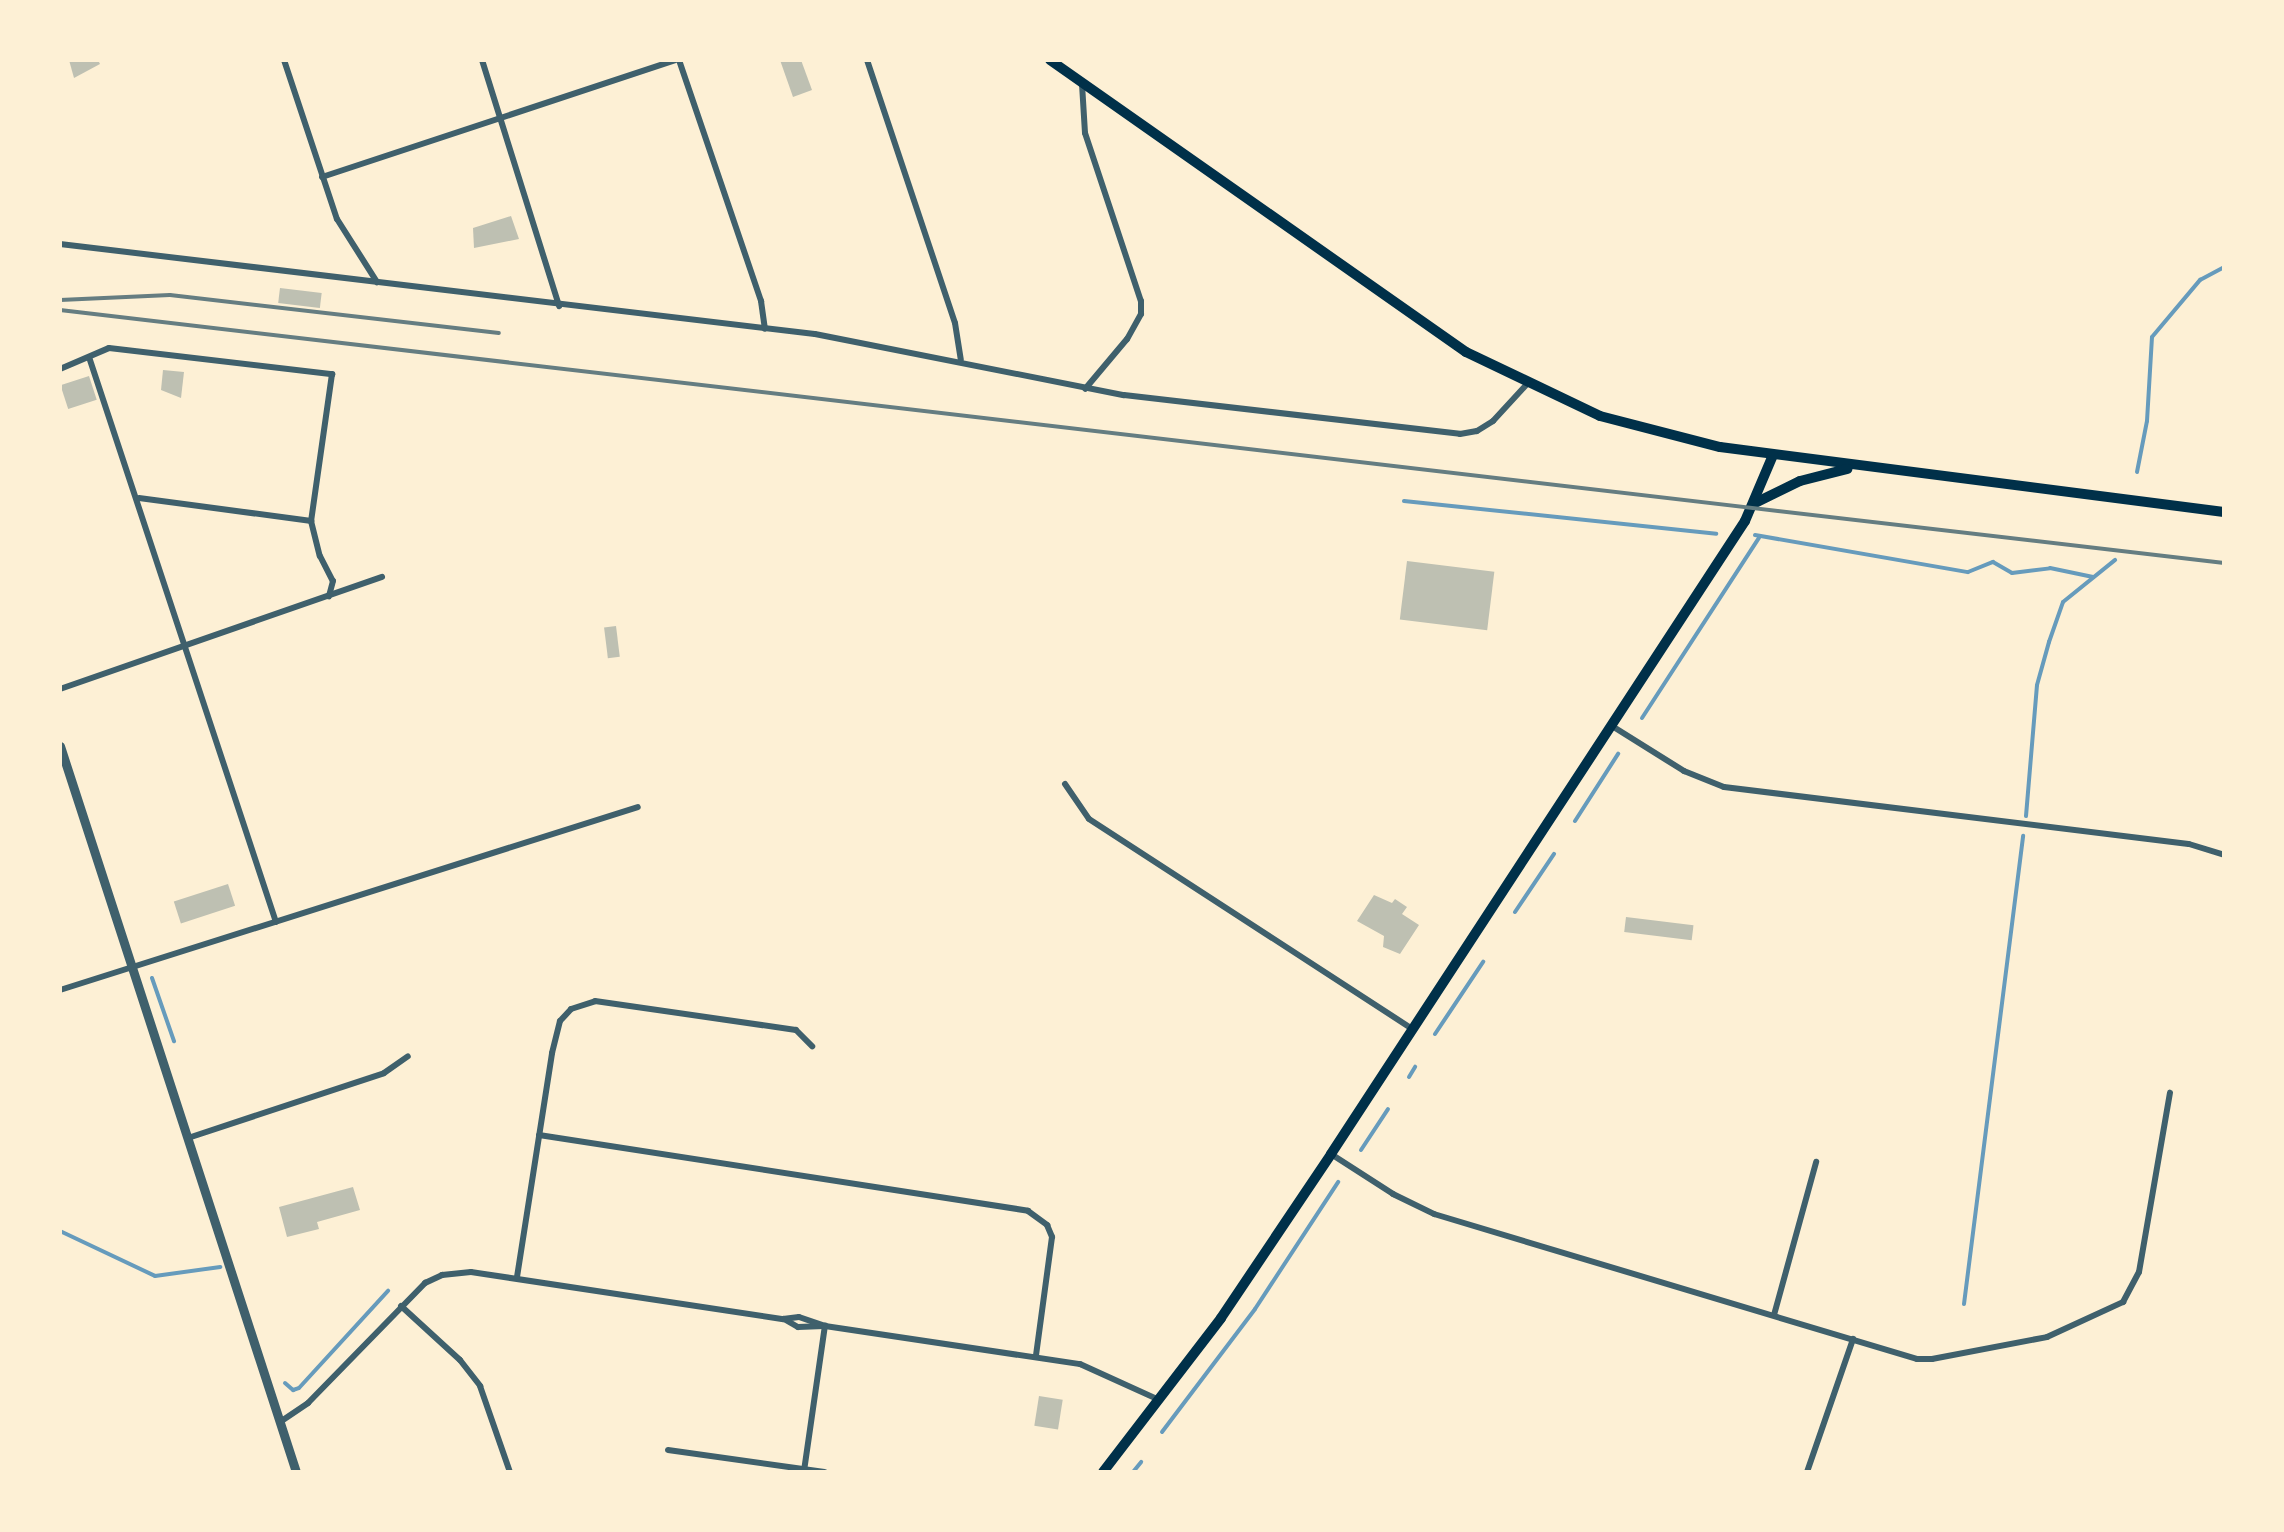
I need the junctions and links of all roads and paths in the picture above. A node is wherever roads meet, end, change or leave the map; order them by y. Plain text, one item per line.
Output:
1 (284, 60) edge
2 (482, 60) edge
3 (677, 60) edge
4 (867, 60) edge
5 (1050, 60) edge
6 (1082, 82) junction
7 (502, 119) junction
8 (322, 177) junction
9 (60, 244) edge
10 (378, 284) junction
11 (559, 306) junction
12 (765, 329) junction
13 (89, 357) junction
14 (962, 360) junction
15 (60, 369) edge
16 (1527, 384) junction
17 (1085, 389) junction
18 (1773, 455) junction
19 (1861, 467) junction
20 (139, 498) junction
21 (1755, 503) junction
22 (2224, 512) edge
23 (311, 520) junction
24 (382, 578) dead end
25 (329, 596) junction
26 (187, 646) junction
27 (60, 689) edge
28 (1610, 724) junction
29 (60, 746) edge
30 (1065, 784) dead end
31 (638, 806) dead end
32 (2224, 855) edge
33 (276, 922) junction
34 (133, 968) junction
35 (60, 990) edge
36 (1412, 1029) junction
37 (812, 1046) dead end
38 (408, 1056) dead end
39 (2170, 1093) dead end
40 (539, 1134) junction
41 (188, 1138) junction
42 (1330, 1154) junction
43 (1816, 1162) dead end
44 (516, 1278) junction
45 (400, 1306) junction
46 (1774, 1316) junction
47 (825, 1326) junction
48 (1854, 1339) junction
49 (1036, 1356) junction
50 (1158, 1400) junction
51 (280, 1422) junction
52 (668, 1450) dead end
53 (804, 1470) edge
54 (296, 1472) edge
55 (510, 1472) edge
56 (824, 1472) edge
57 (1103, 1472) edge
58 (1807, 1472) edge

1 - 8 street
2 - 7 street
3 - 7 street
3 - 12 street
4 - 14 street
5 - 6 main road
6 - 16 main road
6 - 17 street
7 - 8 street
7 - 11 street
8 - 10 street
9 - 10 street
10 - 11 street
11 - 12 street
12 - 14 street
13 - 15 street
13 - 20 street
13 - 23 street
14 - 17 street
16 - 17 street
16 - 18 main road
18 - 19 main road
18 - 21 main road
19 - 21 main road
19 - 22 main road
20 - 23 street
20 - 26 street
21 - 28 main road
23 - 25 street
24 - 25 street
25 - 26 street
26 - 27 street
26 - 33 street
28 - 32 street
28 - 36 main road
29 - 34 street
30 - 36 street
31 - 33 street
33 - 34 street
34 - 35 street
34 - 41 street
36 - 42 main road
37 - 40 street
38 - 41 street
39 - 48 street
40 - 44 street
40 - 49 street
41 - 51 street
42 - 46 street
42 - 50 main road
43 - 46 street
44 - 45 street
44 - 47 street
45 - 51 street
45 - 55 street
46 - 48 street
47 - 49 street
47 - 53 street
48 - 58 street
49 - 50 street
50 - 57 main road
51 - 54 street
52 - 53 street
53 - 56 street

